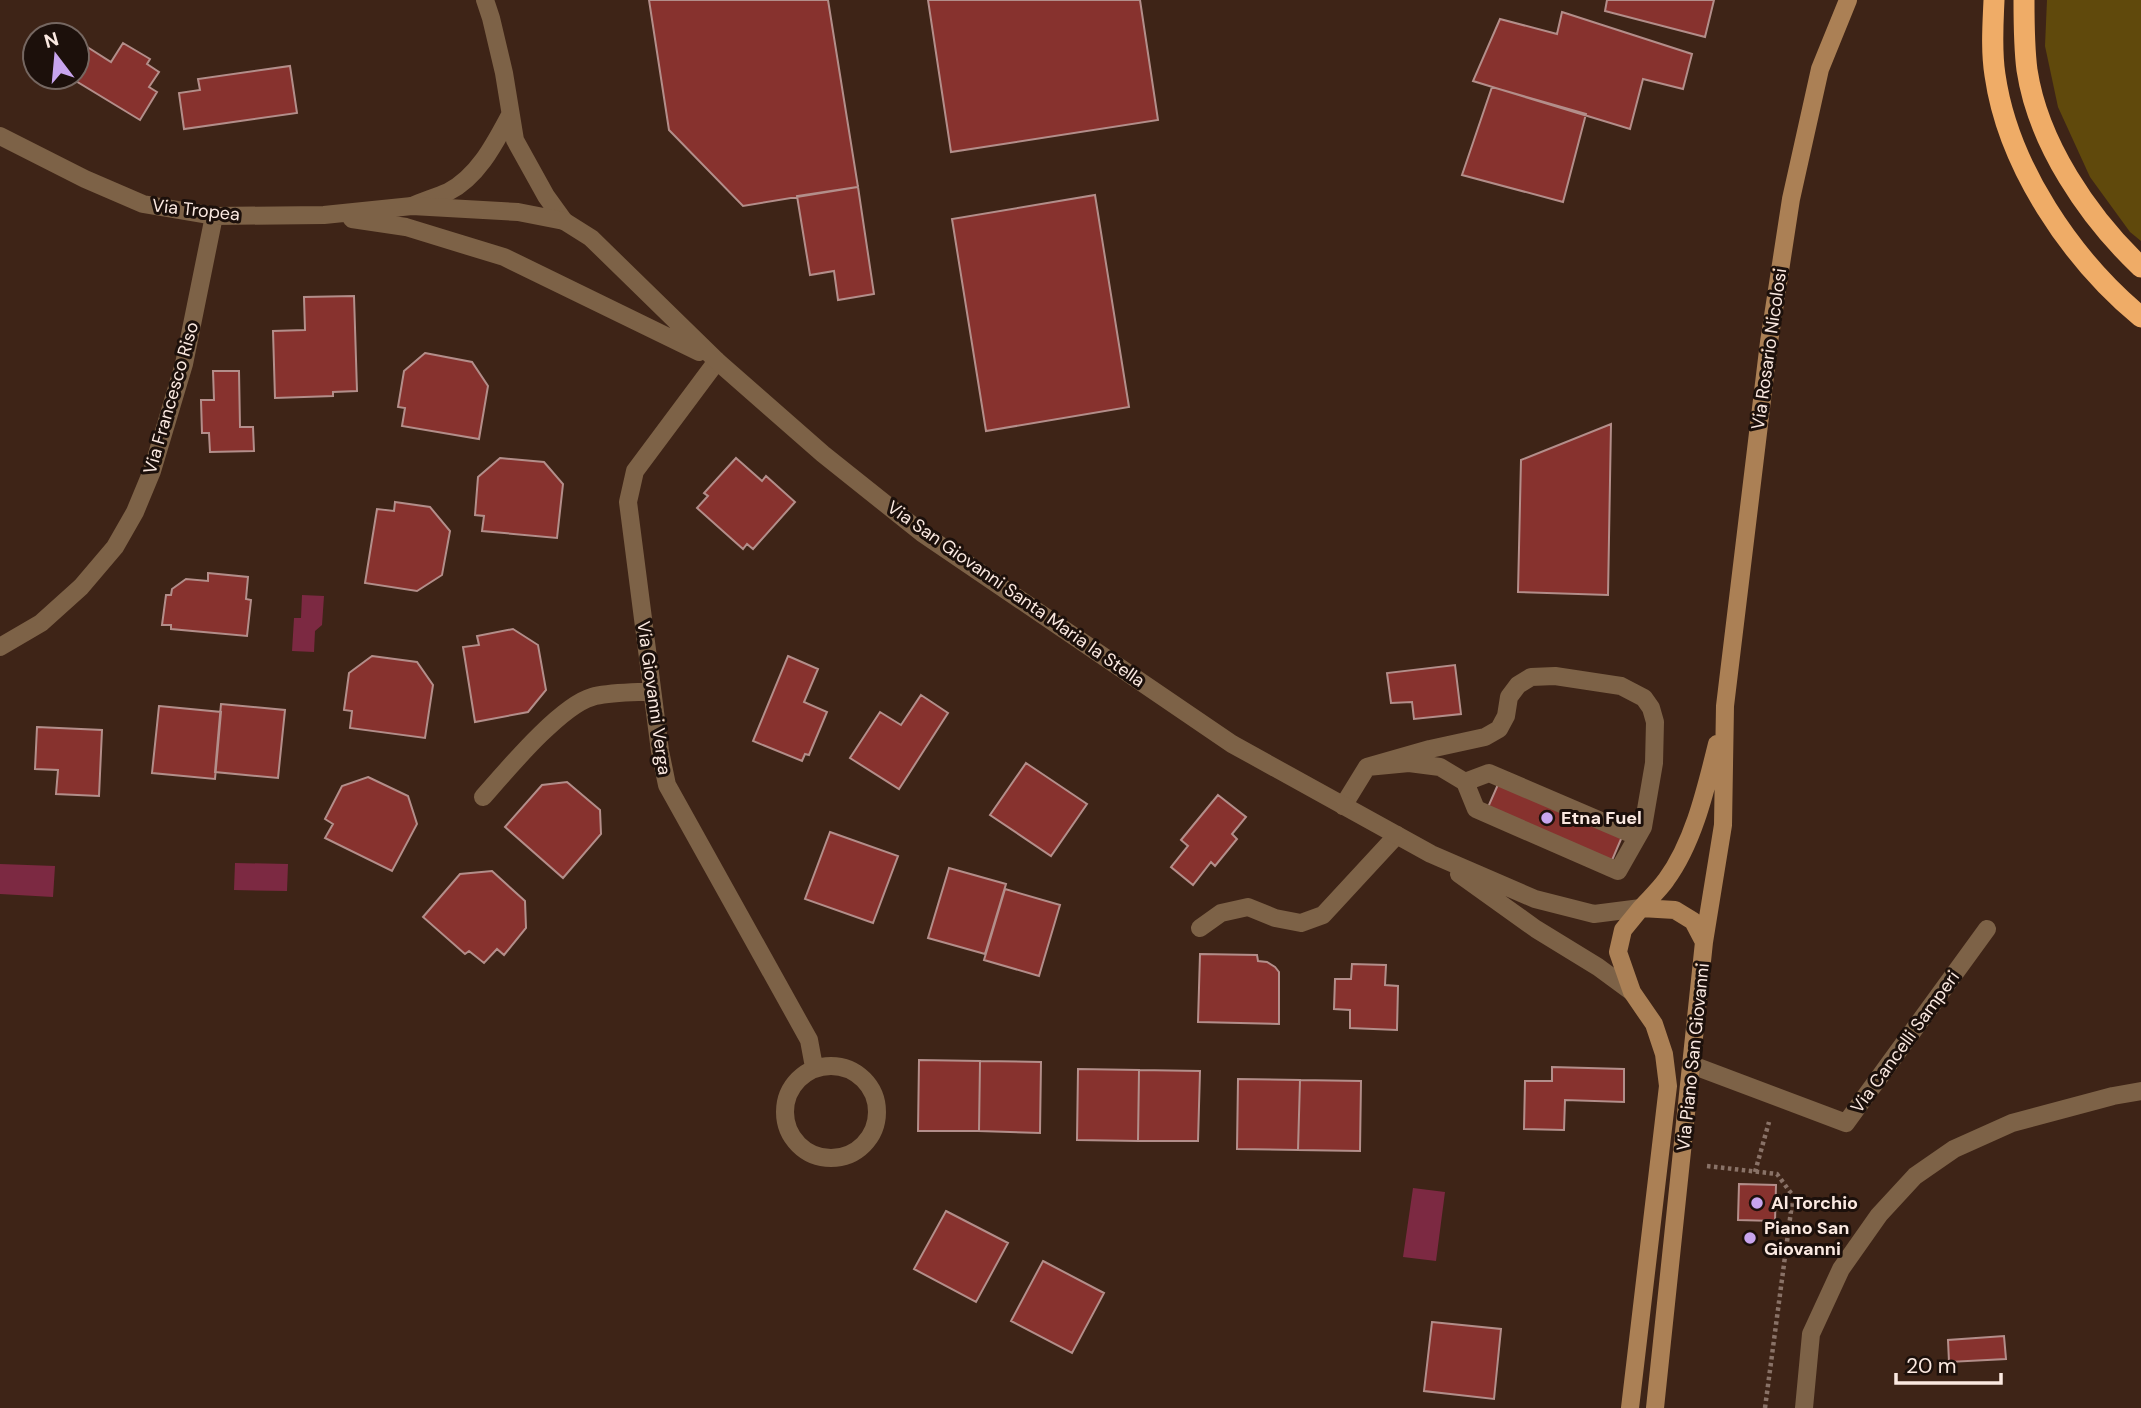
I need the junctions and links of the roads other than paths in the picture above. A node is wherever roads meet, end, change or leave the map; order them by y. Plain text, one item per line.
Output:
1 (485, 0) edge
2 (1848, 0) edge
3 (1994, 0) edge
4 (2024, 0) edge
5 (510, 116) junction
6 (0, 136) edge
7 (412, 206) junction
8 (324, 215) junction
9 (214, 216) junction
10 (564, 221) junction
11 (2141, 267) edge
12 (2141, 317) edge
13 (717, 361) junction
14 (0, 647) edge
15 (652, 691) junction
16 (1725, 706) junction
17 (1367, 767) junction
18 (1465, 782) junction
19 (483, 797) dead end
20 (1343, 806) junction
21 (1643, 827) junction
22 (1397, 835) junction
23 (1431, 854) junction
24 (1641, 908) junction
25 (1200, 928) dead end
26 (1987, 929) dead end
27 (1704, 942) junction
28 (1632, 992) junction
29 (1692, 1065) junction
30 (814, 1067) junction
31 (2141, 1091) edge
32 (1630, 1408) edge
33 (1655, 1408) edge
34 (1804, 1408) edge

1 - 5 street, Via San Giovanni Santa Maria la Stella
2 - 16 main road, Via Rosario Nicolosi
3 - 12 highway
4 - 11 highway
5 - 7 street
5 - 10 street, Via San Giovanni Santa Maria la Stella
6 - 9 street, Via Tropea
7 - 8 street
7 - 10 street
8 - 9 street, Via Tropea
8 - 13 street
9 - 14 street, Via Francesco Riso
10 - 13 street, Via San Giovanni Santa Maria la Stella
13 - 15 street, Via Giovanni Verga
13 - 20 street, Via San Giovanni Santa Maria la Stella
15 - 19 street
15 - 30 street, Via Giovanni Verga
16 - 24 main road, Via Piano San Giovanni
16 - 27 main road, Via Piano San Giovanni
17 - 18 street
17 - 20 street
17 - 21 street
18 - 21 street
18 - 21 street
20 - 22 street, Via San Giovanni Santa Maria la Stella
22 - 23 street, Via San Giovanni Santa Maria la Stella
22 - 25 street
23 - 24 street
23 - 28 street
24 - 27 main road
24 - 28 main road, Via Piano San Giovanni
26 - 29 street, Via Cancelli Samperi
27 - 29 main road, Via Piano San Giovanni
28 - 32 main road, Via Piano San Giovanni
29 - 33 main road, Via Piano San Giovanni
30 - 30 street
31 - 34 street

